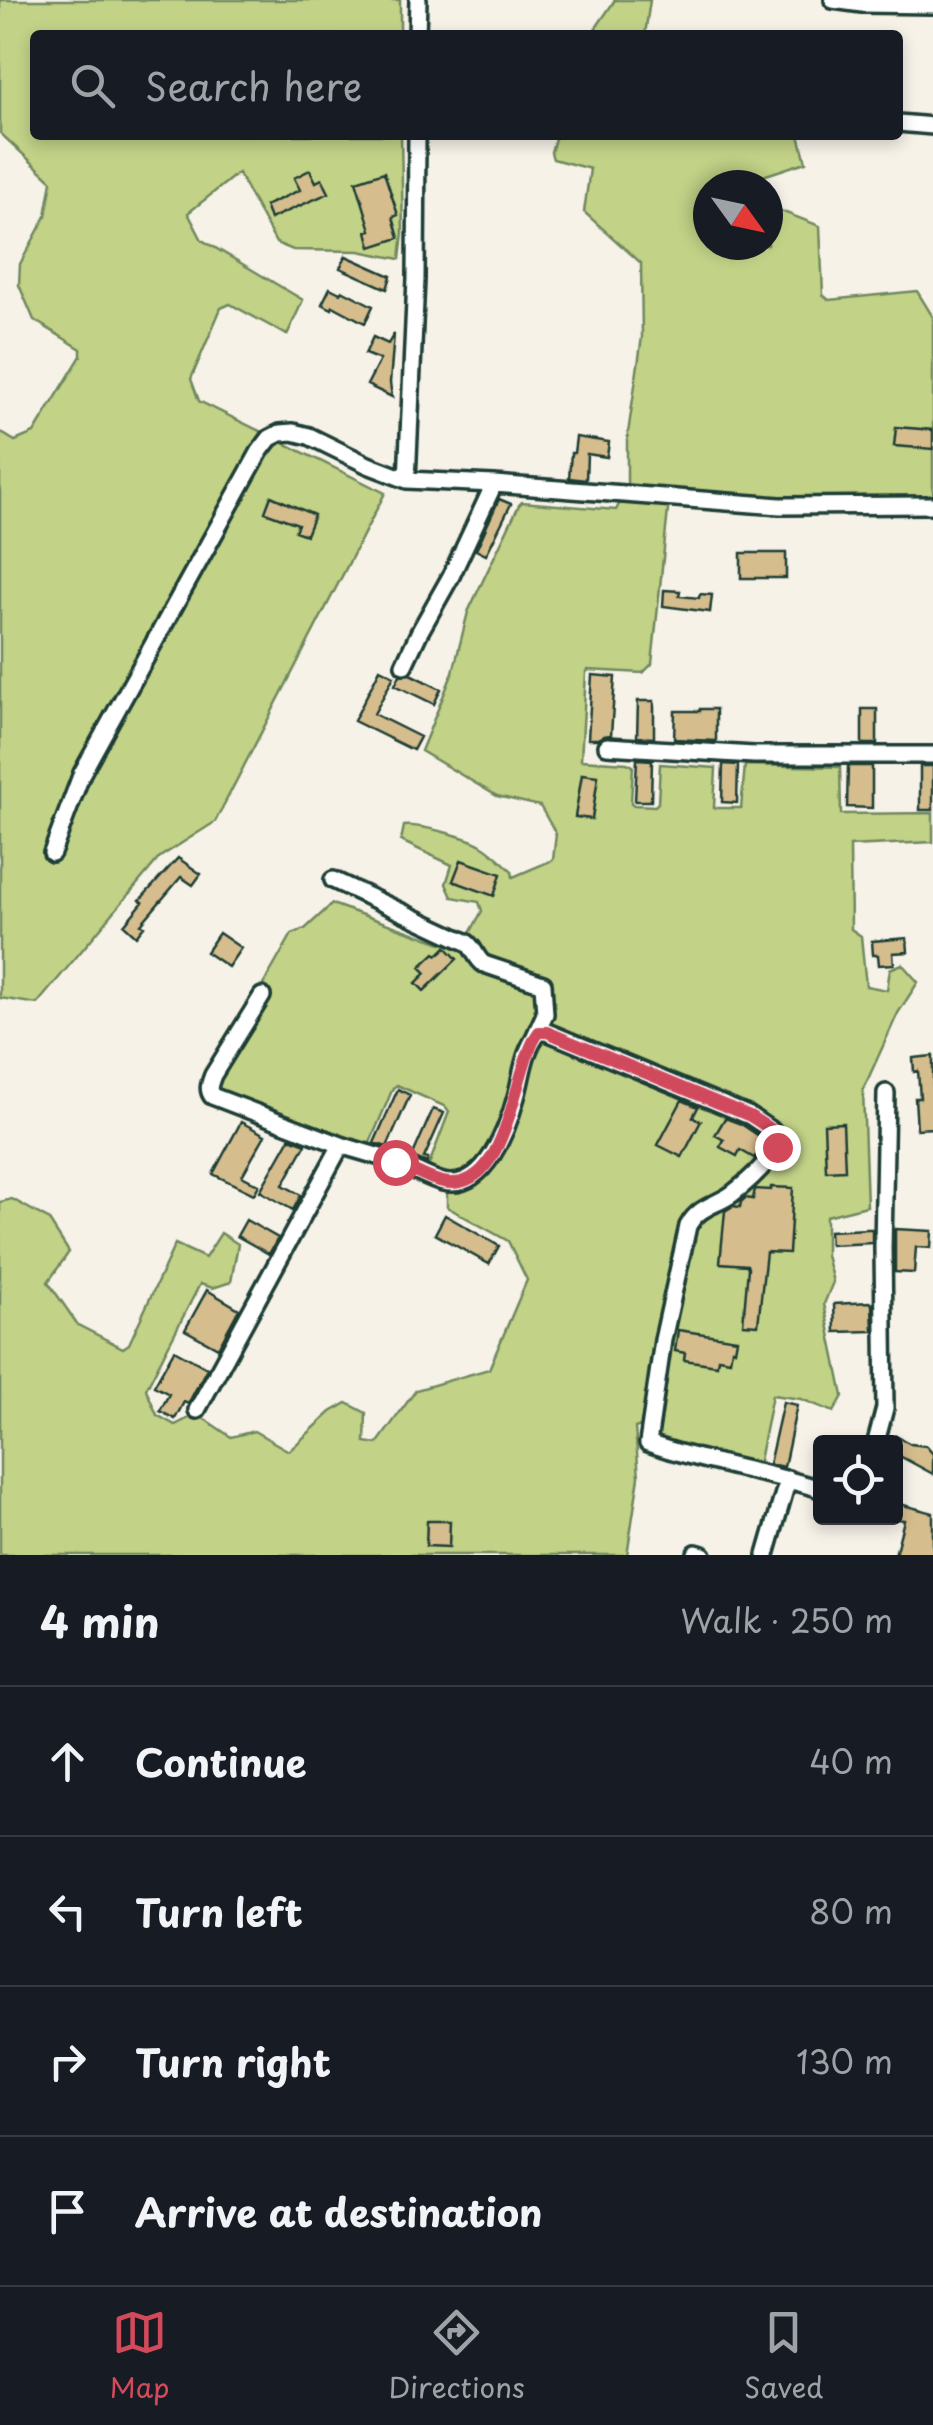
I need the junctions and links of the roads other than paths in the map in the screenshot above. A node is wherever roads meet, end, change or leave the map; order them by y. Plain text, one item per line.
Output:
1 (418, 0) edge
2 (833, 0) edge
3 (933, 5) edge
4 (417, 30) edge
5 (903, 123) edge
6 (933, 126) edge
7 (417, 140) edge
8 (407, 480) junction
9 (494, 484) junction
10 (933, 505) edge
11 (404, 665) dead end
12 (607, 746) dead end
13 (933, 755) edge
14 (52, 853) dead end
15 (333, 880) dead end
16 (262, 996) dead end
17 (534, 1038) junction
18 (886, 1093) dead end
19 (341, 1145) junction
20 (197, 1410) dead end
21 (878, 1435) edge
22 (788, 1478) junction
23 (813, 1487) edge
24 (766, 1555) edge

1 - 4 street
2 - 3 street
5 - 6 street
7 - 8 street
8 - 9 street
8 - 14 street
9 - 10 street
9 - 11 street
12 - 13 street
15 - 17 street
16 - 19 street
17 - 19 street
17 - 22 street
18 - 21 street
19 - 20 street
22 - 23 street
22 - 24 street

